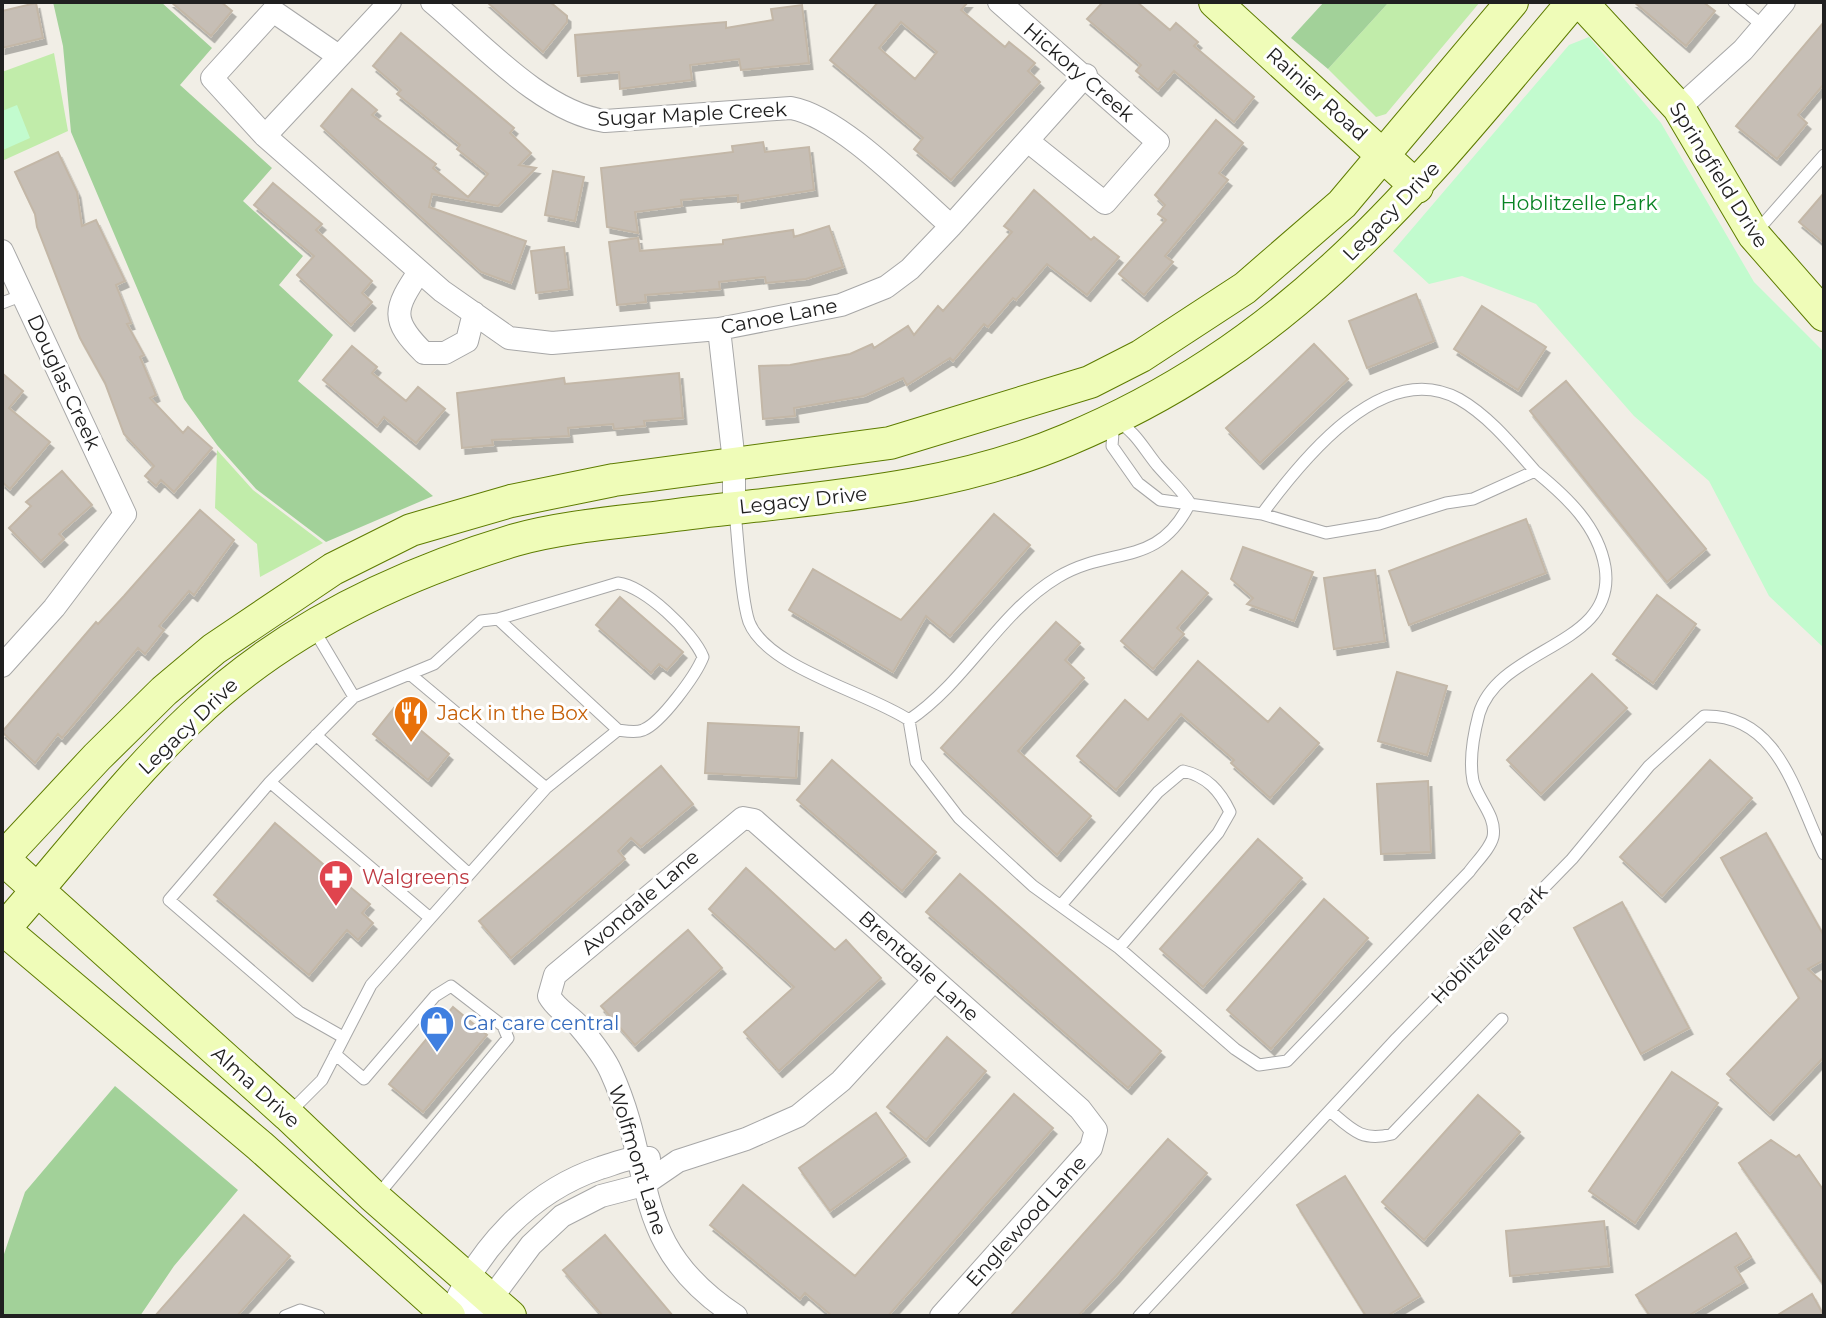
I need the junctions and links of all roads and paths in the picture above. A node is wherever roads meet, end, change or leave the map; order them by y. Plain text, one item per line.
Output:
1 (390, 2) edge
2 (432, 2) edge
3 (999, 2) edge
4 (1215, 2) edge
5 (1512, 2) edge
6 (1573, 2) edge
7 (1581, 2) edge
8 (1734, 2) edge
9 (1784, 2) edge
10 (1763, 26) junction
11 (337, 55) junction
12 (1086, 75) junction
13 (1679, 108) junction
14 (265, 136) junction
15 (1029, 142) junction
16 (1383, 155) junction
17 (1824, 155) edge
18 (1417, 187) junction
19 (951, 226) junction
20 (1754, 235) junction
21 (2, 251) edge
22 (419, 272) junction
23 (12, 299) edge
24 (474, 313) junction
25 (1824, 315) edge
26 (719, 329) junction
27 (1090, 382) junction
28 (1114, 419) junction
29 (734, 462) junction
30 (1535, 471) junction
31 (1190, 503) junction
32 (734, 508) junction
33 (1262, 514) junction
34 (296, 592) junction
35 (498, 619) junction
36 (311, 624) junction
37 (2, 666) edge
38 (411, 675) junction
39 (354, 697) junction
40 (909, 720) junction
41 (618, 730) junction
42 (316, 735) junction
43 (270, 782) junction
44 (546, 788) junction
45 (743, 818) joint
46 (1824, 854) edge
47 (2, 859) edge
48 (468, 873) junction
49 (37, 891) junction
50 (1062, 904) junction
51 (430, 918) junction
52 (2, 929) edge
53 (1119, 948) junction
54 (934, 980) junction
55 (549, 996) joint
56 (1502, 1019) dead end
57 (343, 1037) junction
58 (335, 1054) junction
59 (1330, 1111) junction
60 (288, 1115) junction
61 (1090, 1122) joint
62 (260, 1146) junction
63 (635, 1157) junction
64 (678, 1161) junction
65 (643, 1185) junction
66 (376, 1199) junction
67 (465, 1279) junction
68 (500, 1308) edge
69 (285, 1316) edge
70 (319, 1316) edge
71 (448, 1316) edge
72 (736, 1316) edge
73 (941, 1316) edge
74 (1139, 1316) edge

1 - 11 street
2 - 19 street, Sugar Maple Creek
3 - 12 street, Hickory Creek
4 - 16 main road, Rainier Road
5 - 16 main road, Legacy Drive
6 - 18 main road, Legacy Drive
7 - 13 main road, Springfield Drive
8 - 10 lane
9 - 10 street
10 - 13 street
11 - 14 street
11 - 14 street, Canoe Lane
12 - 15 street, Canoe Lane
12 - 15 street, Hickory Creek
13 - 20 main road, Springfield Drive
14 - 22 street, Canoe Lane
15 - 19 street, Canoe Lane
16 - 18 main road, Rainier Road
16 - 27 main road, Legacy Drive
17 - 20 lane
18 - 28 main road, Legacy Drive
19 - 26 street, Canoe Lane
20 - 25 main road, Springfield Drive
21 - 23 street, Douglas Creek
22 - 24 street, Canoe Lane
22 - 24 street
23 - 37 street, Douglas Creek
24 - 26 street, Canoe Lane
26 - 29 street
27 - 28 main road
27 - 29 main road, Legacy Drive
28 - 31 lane
28 - 31 lane
28 - 32 main road, Legacy Drive
29 - 32 street
29 - 34 main road, Legacy Drive
30 - 33 lane
30 - 33 lane
30 - 53 lane
31 - 33 lane
31 - 40 lane
32 - 36 main road, Legacy Drive
32 - 40 lane
34 - 36 main road
34 - 47 main road, Legacy Drive
35 - 38 lane
35 - 41 lane
35 - 41 lane
36 - 39 lane
36 - 49 main road, Legacy Drive
38 - 39 lane
38 - 44 lane
39 - 42 lane
40 - 50 lane
41 - 44 lane
42 - 43 lane
42 - 48 lane
43 - 51 lane
43 - 57 lane
44 - 48 lane
45 - 54 street, Brentdale Lane
45 - 55 street, Avondale Lane
46 - 59 lane, Hoblitzelle Park
47 - 49 main road, Alma Drive
48 - 51 lane
49 - 52 main road, Legacy Drive
49 - 60 main road, Alma Drive
50 - 53 lane
50 - 53 lane
51 - 57 lane
52 - 62 main road, Alma Drive
54 - 61 street, Brentdale Lane
54 - 64 street
55 - 63 street, Wolfmont Lane
56 - 59 lane
57 - 58 lane
58 - 60 lane
58 - 66 lane
59 - 74 lane, Hoblitzelle Park
60 - 62 main road
60 - 66 main road, Alma Drive
61 - 73 street, Englewood Lane
62 - 71 main road, Alma Drive
63 - 64 street
63 - 65 street, Wolfmont Lane
63 - 67 street
64 - 65 street
65 - 68 street
65 - 72 street, Wolfmont Lane
66 - 67 main road, Alma Drive
67 - 68 main road, Alma Drive
67 - 71 street
68 - 71 street
69 - 70 lane

